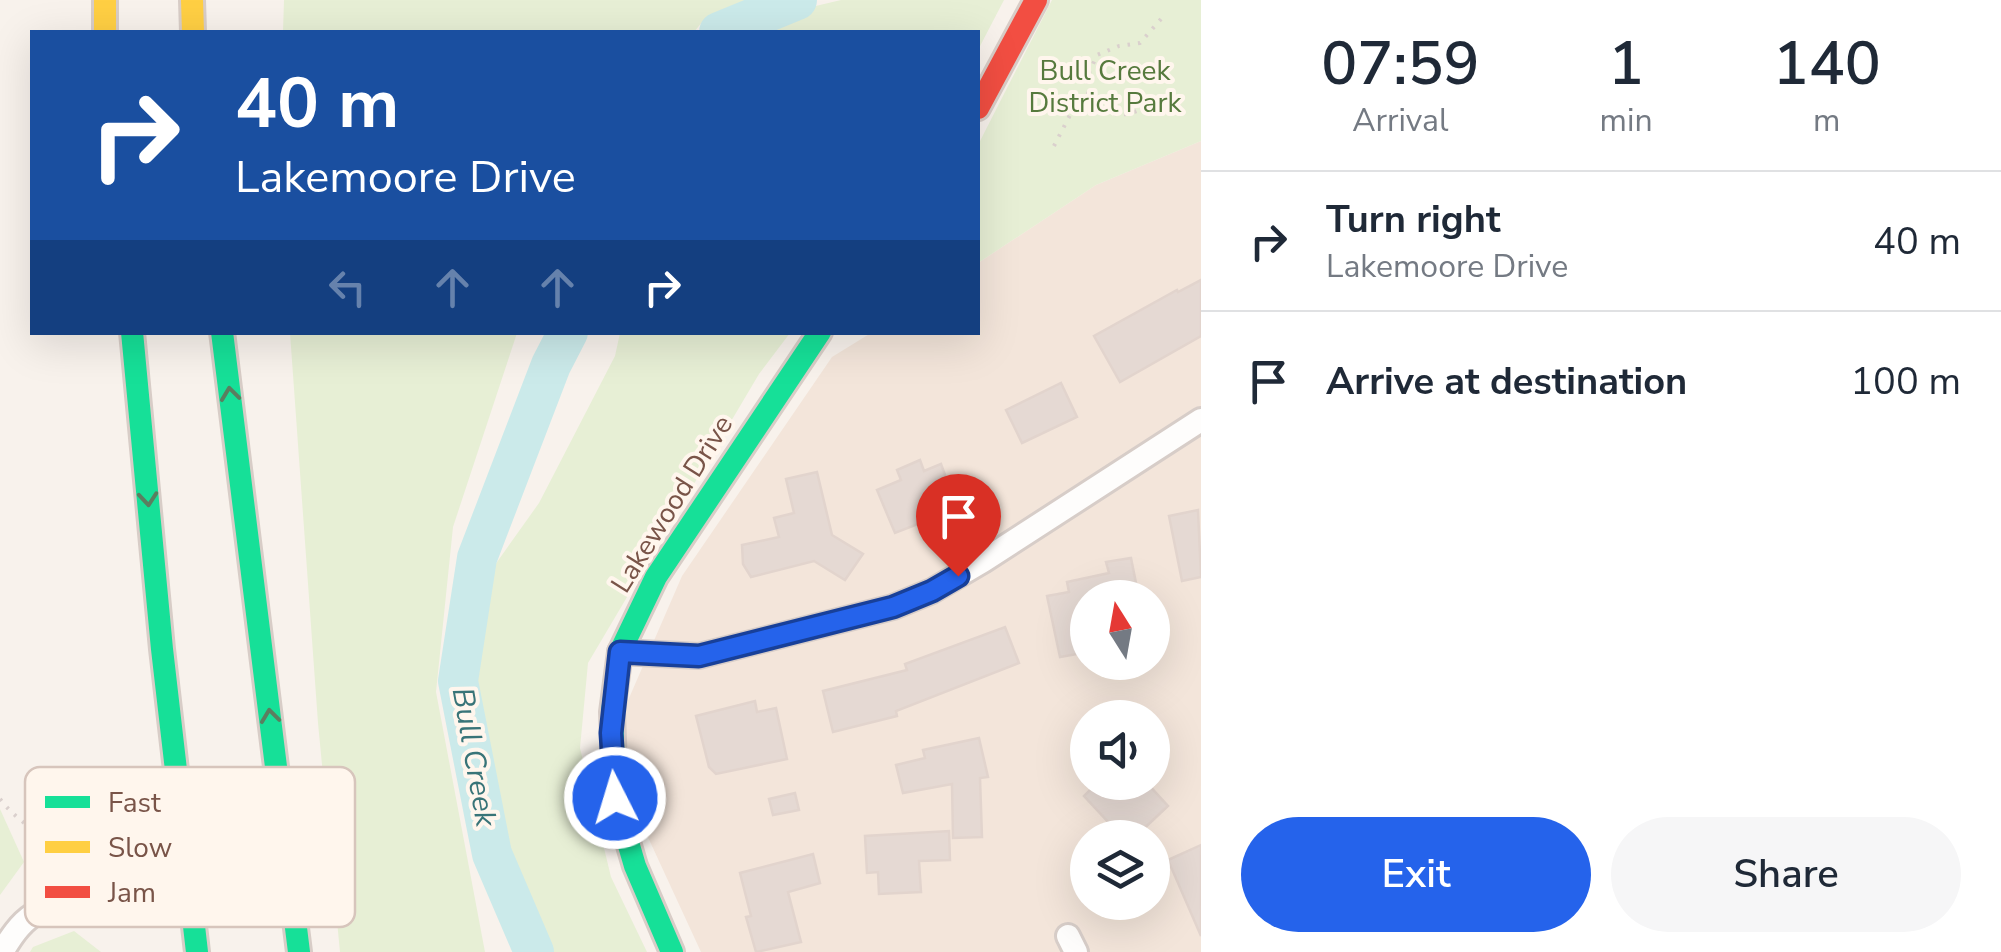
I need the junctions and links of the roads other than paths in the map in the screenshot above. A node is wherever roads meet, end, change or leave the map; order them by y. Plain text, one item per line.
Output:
1 (105, 0) edge
2 (192, 0) edge
3 (1036, 0) edge
4 (105, 30) edge
5 (193, 30) edge
6 (980, 104) edge
7 (132, 335) edge
8 (222, 335) edge
9 (818, 335) edge
10 (1201, 420) edge
11 (620, 652) junction
12 (176, 767) edge
13 (276, 767) edge
14 (25, 921) edge
15 (194, 927) edge
16 (296, 927) edge
17 (2, 952) edge
18 (197, 952) edge
19 (299, 952) edge
20 (672, 952) edge

1 - 4 main road
2 - 5 main road
3 - 6 main road
7 -> 12 main road
13 -> 8 main road
9 - 11 main road, Lakewood Drive
10 - 11 street
11 - 20 main road, Lakewood Drive
14 - 17 street
15 - 18 main road
19 -> 16 main road

